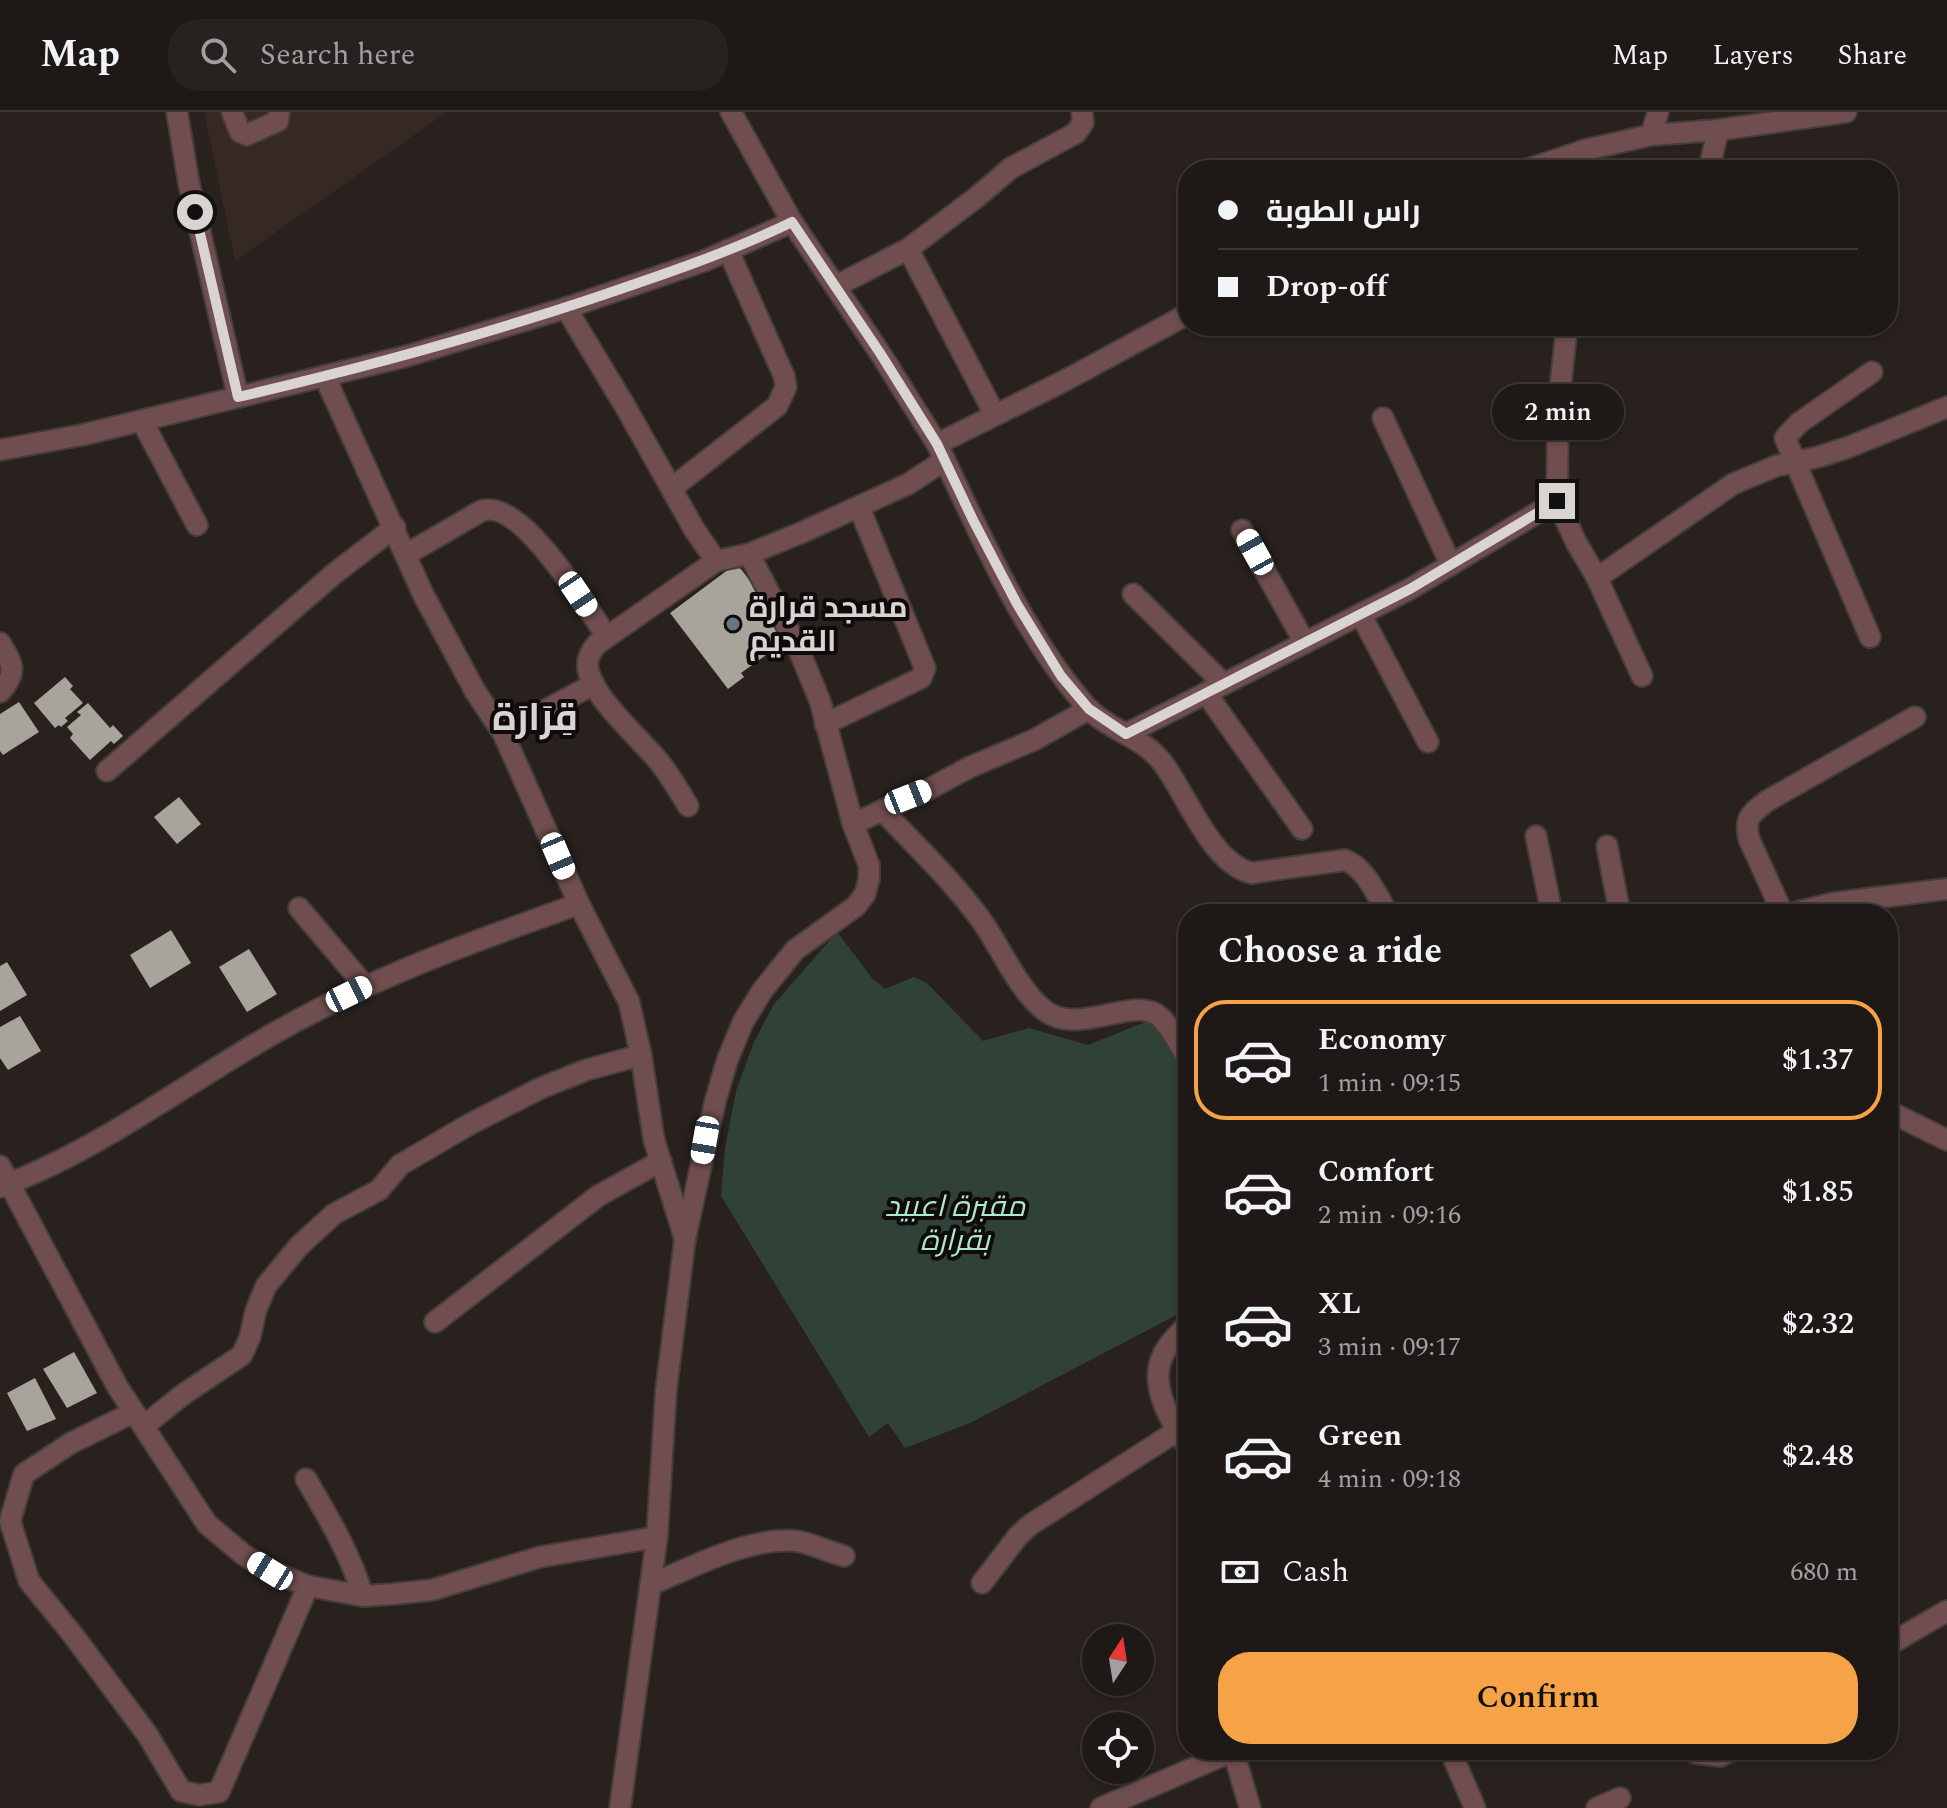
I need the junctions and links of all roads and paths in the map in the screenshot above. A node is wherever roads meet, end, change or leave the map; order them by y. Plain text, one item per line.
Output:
1 (177, 112) edge
2 (232, 112) edge
3 (279, 112) edge
4 (731, 112) edge
5 (1082, 112) edge
6 (1658, 112) edge
7 (1846, 112) edge
8 (1718, 130) junction
9 (1651, 135) junction
10 (1556, 160) edge
11 (1711, 160) edge
12 (792, 222) junction
13 (908, 249) junction
14 (728, 250) junction
15 (836, 286) junction
16 (566, 308) junction
17 (1178, 319) edge
18 (1566, 336) edge
19 (1872, 372) dead end
20 (325, 377) junction
21 (238, 397) junction
22 (1947, 407) edge
23 (995, 415) junction
24 (1383, 418) dead end
25 (142, 421) junction
26 (0, 450) edge
27 (941, 452) junction
28 (1794, 463) junction
29 (672, 488) junction
30 (1557, 501) junction
31 (859, 507) junction
32 (197, 525) dead end
33 (395, 527) junction
34 (1242, 530) dead end
35 (407, 554) junction
36 (749, 554) junction
37 (716, 561) junction
38 (1451, 565) junction
39 (1597, 578) junction
40 (1133, 594) dead end
41 (1361, 615) junction
42 (607, 637) junction
43 (1870, 637) dead end
44 (0, 643) edge
45 (1305, 643) junction
46 (1642, 676) dead end
47 (594, 684) junction
48 (1215, 689) junction
49 (0, 692) edge
50 (1089, 709) junction
51 (1915, 717) dead end
52 (825, 724) junction
53 (503, 733) junction
54 (1126, 734) junction
55 (1428, 742) dead end
56 (107, 771) dead end
57 (688, 806) dead end
58 (883, 811) junction
59 (853, 824) junction
60 (1302, 829) dead end
61 (1536, 836) dead end
62 (1607, 846) dead end
63 (1947, 889) edge
64 (579, 904) junction
65 (1382, 904) edge
66 (1550, 904) edge
67 (1618, 904) edge
68 (1778, 904) edge
69 (1830, 904) edge
70 (299, 908) dead end
71 (365, 986) junction
72 (1178, 1044) edge
73 (641, 1055) junction
74 (1898, 1116) edge
75 (1947, 1140) edge
76 (661, 1161) junction
77 (3, 1179) edge
78 (685, 1239) junction
79 (435, 1322) dead end
80 (1178, 1335) edge
81 (139, 1419) junction
82 (1178, 1430) edge
83 (1178, 1441) edge
84 (306, 1479) dead end
85 (657, 1537) junction
86 (844, 1556) dead end
87 (982, 1583) dead end
88 (652, 1584) junction
89 (308, 1586) junction
90 (363, 1596) junction
91 (1947, 1611) edge
92 (1898, 1639) edge
93 (1212, 1760) edge
94 (1236, 1760) edge
95 (1454, 1760) edge
96 (1620, 1798) dead end
97 (202, 1802) edge
98 (620, 1808) edge
99 (1101, 1808) edge
100 (1250, 1808) edge
101 (1475, 1808) edge
102 (1597, 1808) edge

1 - 21 street
2 - 3 street
4 - 12 street
5 - 13 street
6 - 9 street
7 - 8 street
8 - 9 street
8 - 11 street
9 - 10 street
12 - 14 street
12 - 15 street
13 - 15 street
13 - 23 street
14 - 16 street
14 - 29 street
15 - 27 street
16 - 20 street
16 - 29 street
17 - 23 street
18 - 30 street
19 - 28 street
20 - 21 street
20 - 33 street
21 - 25 street
22 - 28 street
23 - 27 street
24 - 38 street
25 - 26 street
25 - 32 street
27 - 31 street
27 - 50 street
28 - 39 street
28 - 43 street
29 - 37 street
30 - 38 street
30 - 39 street
31 - 36 street
31 - 52 street
33 - 35 street
33 - 56 street
34 - 45 street
35 - 42 street
35 - 53 street
36 - 37 street
36 - 52 street
37 - 42 street
38 - 41 street
39 - 46 street
40 - 48 street
41 - 45 street
41 - 55 street
42 - 47 street
44 - 49 street
45 - 48 street
47 - 53 street
47 - 57 street
48 - 54 street
48 - 60 street
50 - 54 street
50 - 58 street
51 - 68 street
52 - 59 street
53 - 64 street
54 - 65 street
58 - 59 street
58 - 72 street
59 - 78 street
61 - 66 street
62 - 67 street
63 - 69 street
64 - 71 street
64 - 73 street
70 - 71 street
71 - 77 street
73 - 76 street
73 - 81 street
74 - 75 street
76 - 78 street
76 - 79 street
77 - 81 street
78 - 85 street
80 - 82 street
81 - 89 street
81 - 97 street
83 - 87 street
84 - 90 street
85 - 88 street
85 - 90 street
86 - 88 street
88 - 98 street
89 - 90 street
89 - 97 street
91 - 92 street
93 - 99 street
94 - 100 street
95 - 101 street
96 - 102 street

